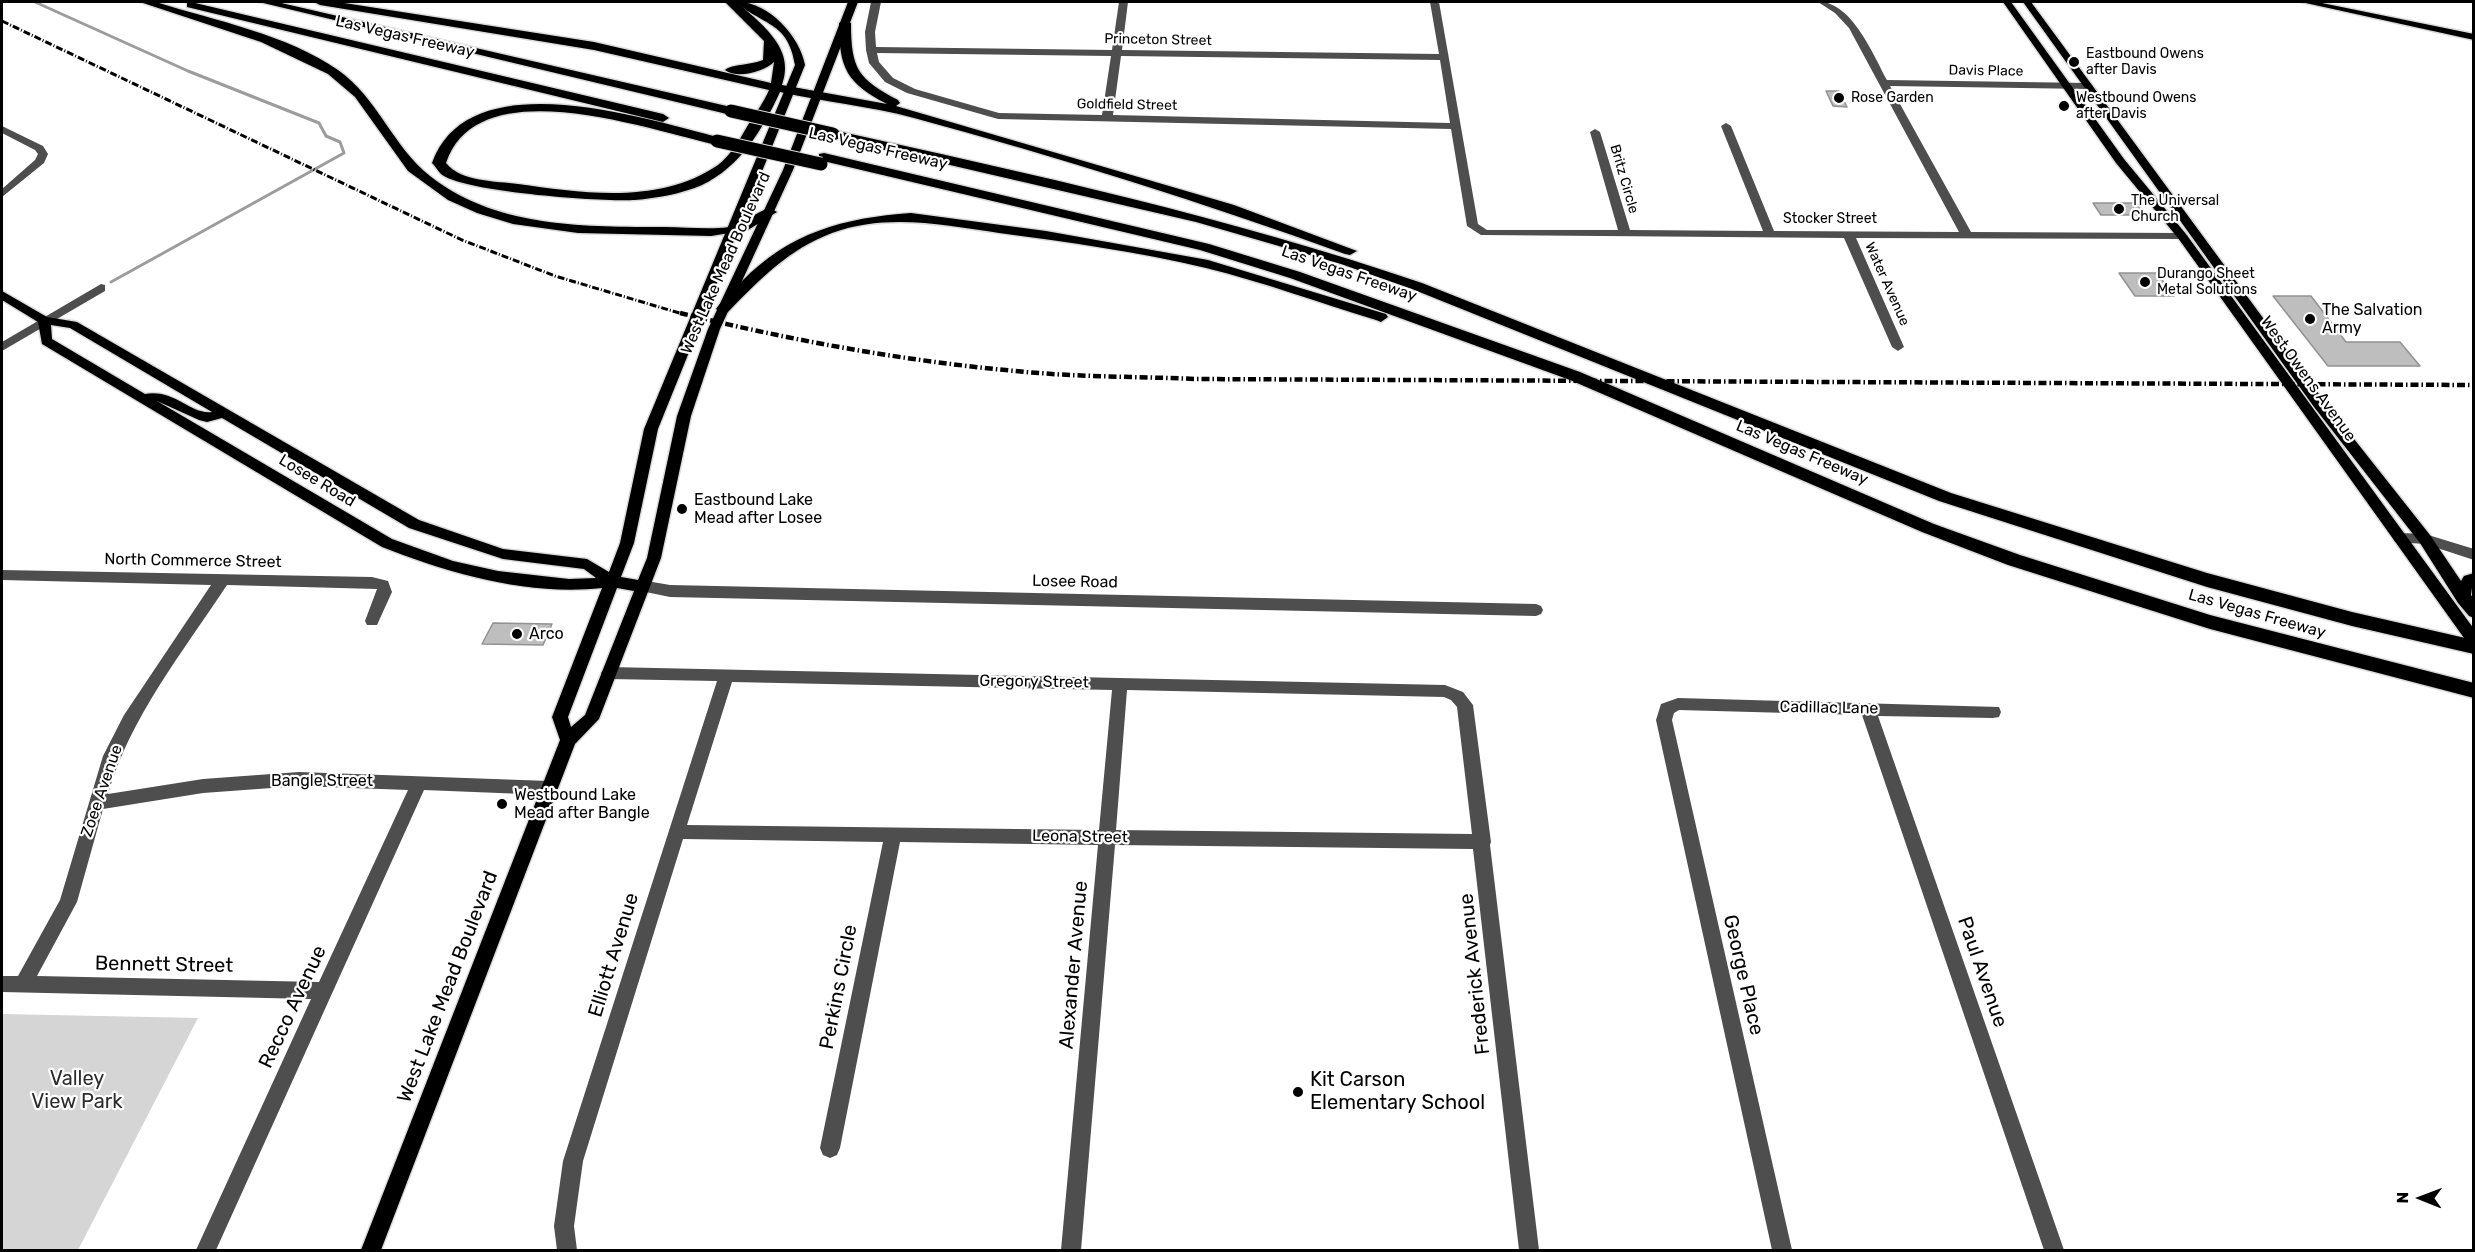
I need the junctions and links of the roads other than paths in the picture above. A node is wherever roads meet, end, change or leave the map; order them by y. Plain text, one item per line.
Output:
1 (146, 2) edge
2 (178, 2) edge
3 (265, 2) edge
4 (320, 2) edge
5 (731, 2) edge
6 (741, 2) edge
7 (853, 2) edge
8 (876, 2) edge
9 (1124, 2) edge
10 (1435, 2) edge
11 (1822, 2) edge
12 (2007, 2) edge
13 (2027, 2) edge
14 (2306, 2) edge
15 (845, 23) junction
16 (764, 32) junction
17 (2474, 37) edge
18 (871, 50) junction
19 (1117, 53) junction
20 (1444, 57) junction
21 (701, 68) junction
22 (1884, 83) junction
23 (776, 86) junction
24 (2069, 86) junction
25 (2088, 86) junction
26 (791, 90) junction
27 (818, 97) junction
28 (917, 115) junction
29 (1107, 119) junction
30 (1456, 126) junction
31 (1726, 126) dead end
32 (2, 129) edge
33 (1595, 132) dead end
34 (719, 136) junction
35 (2120, 161) junction
36 (2141, 161) junction
37 (2, 194) edge
38 (770, 212) junction
39 (732, 230) junction
40 (1625, 234) junction
41 (1770, 234) junction
42 (1848, 234) junction
43 (1967, 235) junction
44 (2182, 236) junction
45 (1417, 286) junction
46 (101, 288) dead end
47 (2, 295) edge
48 (723, 309) junction
49 (44, 320) junction
50 (2, 347) edge
51 (1898, 347) dead end
52 (1513, 352) junction
53 (143, 398) junction
54 (223, 412) junction
55 (2400, 538) junction
56 (2425, 539) junction
57 (2474, 555) edge
58 (2, 574) edge
59 (2474, 578) edge
60 (223, 579) junction
61 (613, 582) junction
62 (641, 586) junction
63 (2463, 599) junction
64 (1536, 610) dead end
65 (2474, 612) edge
66 (372, 621) dead end
67 (2474, 641) edge
68 (2474, 647) edge
69 (609, 673) junction
70 (726, 676) junction
71 (1120, 684) junction
72 (2474, 691) edge
73 (1457, 696) joint
74 (1667, 709) joint
75 (1868, 709) junction
76 (1993, 712) dead end
77 (568, 740) junction
78 (420, 782) junction
79 (549, 788) junction
80 (96, 803) junction
81 (676, 832) junction
82 (892, 835) junction
83 (1107, 838) junction
84 (1483, 842) junction
85 (2, 984) edge
86 (23, 984) junction
87 (325, 991) junction
88 (830, 1148) dead end
89 (206, 1251) edge
90 (371, 1251) edge
91 (567, 1251) edge
92 (1071, 1251) edge
93 (1529, 1251) edge
94 (1782, 1251) edge
95 (2054, 1251) edge

1 - 39 highway
2 - 34 highway, Las Vegas Freeway
3 - 45 highway, Las Vegas Freeway, bridge
4 - 21 highway
5 - 16 highway
6 - 26 main road, West Lake Mead Boulevard
7 - 15 main road, West Lake Mead Boulevard
8 - 18 street
9 - 19 street
10 - 20 street
11 - 22 street
12 - 24 main road, West Owens Avenue
13 - 25 main road, West Owens Avenue
14 - 17 main road
15 - 27 main road, West Lake Mead Boulevard
15 - 28 highway
16 - 21 highway
16 - 23 highway
18 - 19 street, Princeton Street
18 - 29 street, Goldfield Street
19 - 20 street, Princeton Street
19 - 29 street
20 - 30 street
21 - 23 highway
22 - 24 street, Davis Place
22 - 43 street
23 - 26 highway
23 - 34 highway
24 - 25 street, Davis Place
24 - 35 main road, West Owens Avenue
25 - 36 main road, West Owens Avenue
26 - 27 highway
26 - 39 main road, West Lake Mead Boulevard
27 - 28 highway
27 - 38 main road, West Lake Mead Boulevard
28 - 45 highway
29 - 30 street, Goldfield Street
30 - 40 street, Stocker Street
31 - 41 street
32 - 37 street
33 - 40 street, Britz Circle
34 - 52 highway, Las Vegas Freeway, bridge
35 - 36 main road
35 - 44 main road, West Owens Avenue
36 - 56 main road, West Owens Avenue
38 - 39 highway
38 - 48 main road, West Lake Mead Boulevard
39 - 61 main road, West Lake Mead Boulevard
40 - 41 street, Stocker Street
41 - 42 street, Stocker Street
42 - 43 street, Stocker Street
42 - 51 street, Water Avenue
43 - 44 street, Stocker Street
44 - 55 main road, West Owens Avenue
45 - 68 highway, Las Vegas Freeway
46 - 49 street
47 - 49 main road, Losee Road
48 - 52 highway
48 - 62 main road, West Lake Mead Boulevard
49 - 50 street
49 - 53 main road, Losee Road
49 - 54 main road, Losee Road
52 - 72 highway, Las Vegas Freeway
53 - 54 main road
53 - 61 main road, Losee Road
54 - 61 main road, Losee Road
55 - 56 street
55 - 67 main road, West Owens Avenue
56 - 57 street
56 - 63 main road, West Owens Avenue
58 - 60 street, North Commerce Street
59 - 63 main road
60 - 66 street, North Commerce Street
60 - 80 street, Zoee Avenue
61 - 62 main road, Losee Road
61 - 77 main road, West Lake Mead Boulevard
62 - 64 street, Losee Road
62 - 69 main road, West Lake Mead Boulevard
63 - 65 main road, West Owens Avenue
69 - 70 street, Gregory Street
69 - 77 main road, West Lake Mead Boulevard
70 - 71 street, Gregory Street
70 - 81 street, Elliott Avenue
71 - 73 street, Gregory Street
71 - 83 street, Alexander Avenue
73 - 84 street, Frederick Avenue
74 - 75 street, Cadillac Lane
74 - 94 street, George Place
75 - 76 street, Cadillac Lane
75 - 95 street, Paul Avenue
77 - 79 main road, West Lake Mead Boulevard
78 - 79 street, Bangle Street
78 - 80 street, Bangle Street
78 - 87 street, Recco Avenue
79 - 90 main road, West Lake Mead Boulevard
80 - 86 street, Zoee Avenue
81 - 82 street, Leona Street
81 - 91 street, Elliott Avenue
82 - 83 street, Leona Street
82 - 88 street, Perkins Circle
83 - 84 street, Leona Street
83 - 92 street, Alexander Avenue
84 - 93 street, Frederick Avenue
85 - 86 street, Bennett Street
86 - 87 street, Bennett Street
87 - 89 street, Recco Avenue

